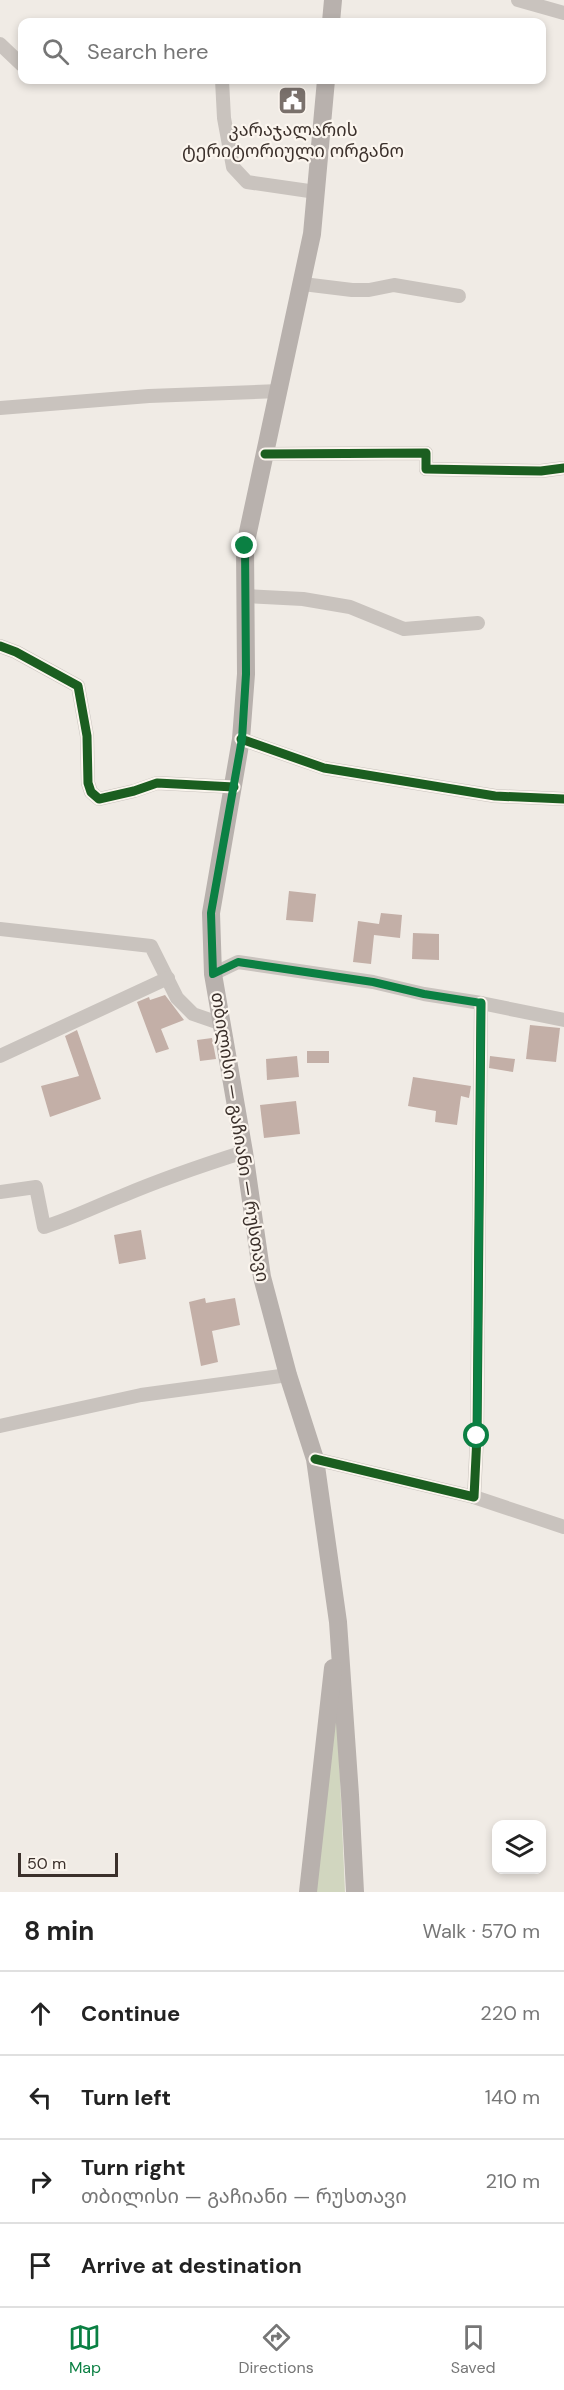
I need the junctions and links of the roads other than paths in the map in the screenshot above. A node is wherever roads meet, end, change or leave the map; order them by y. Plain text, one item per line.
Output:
1 (333, 0) edge
2 (518, 0) edge
3 (564, 13) edge
4 (331, 18) edge
5 (0, 44) edge
6 (18, 61) edge
7 (222, 84) edge
8 (326, 84) edge
9 (316, 192) junction
10 (303, 284) junction
11 (459, 296) dead end
12 (279, 391) junction
13 (0, 408) edge
14 (264, 454) junction
15 (564, 468) edge
16 (245, 596) junction
17 (478, 623) dead end
18 (0, 646) edge
19 (242, 739) junction
20 (234, 787) junction
21 (564, 799) edge
22 (0, 929) edge
23 (213, 974) junction
24 (168, 978) junction
25 (481, 1003) junction
26 (564, 1020) edge
27 (222, 1024) junction
28 (0, 1056) edge
29 (244, 1152) junction
30 (0, 1192) edge
31 (288, 1375) junction
32 (0, 1426) edge
33 (315, 1459) junction
34 (474, 1497) junction
35 (564, 1527) edge
36 (338, 1622) junction
37 (308, 1892) edge
38 (355, 1892) edge

1 - 4 main road
2 - 3 street
5 - 6 street
7 - 9 street
8 - 9 main road, თბილისი — გაჩიანი — რუსთავი
9 - 10 main road, თბილისი — გაჩიანი — რუსთავი
10 - 11 street
10 - 12 main road, თბილისი — გაჩიანი — რუსთავი
12 - 13 street
12 - 14 main road, თბილისი — გაჩიანი — რუსთავი
14 - 15 street
14 - 16 main road, თბილისი — გაჩიანი — რუსთავი
16 - 17 street
16 - 19 main road, თბილისი — გაჩიანი — რუსთავი
18 - 20 street
19 - 20 main road, თბილისი — გაჩიანი — რუსთავი
19 - 21 street
20 - 23 main road, თბილისი — გაჩიანი — რუსთავი
22 - 24 street
23 - 25 street
23 - 27 main road, თბილისი — გაჩიანი — რუსთავი
24 - 27 street
24 - 28 street
25 - 26 street
25 - 34 street
27 - 29 main road, თბილისი — გაჩიანი — რუსთავი
29 - 30 street
29 - 31 main road, თბილისი — გაჩიანი — რუსთავი
31 - 32 street
31 - 33 main road, თბილისი — გაჩიანი — რუსთავი
33 - 34 street
33 - 36 main road, თბილისი — გაჩიანი — რუსთავი
34 - 35 street
36 - 37 main road, თბილისი — გაჩიანი — რუსთავი
36 - 38 main road, თბილისი — გაჩიანი — რუსთავი

